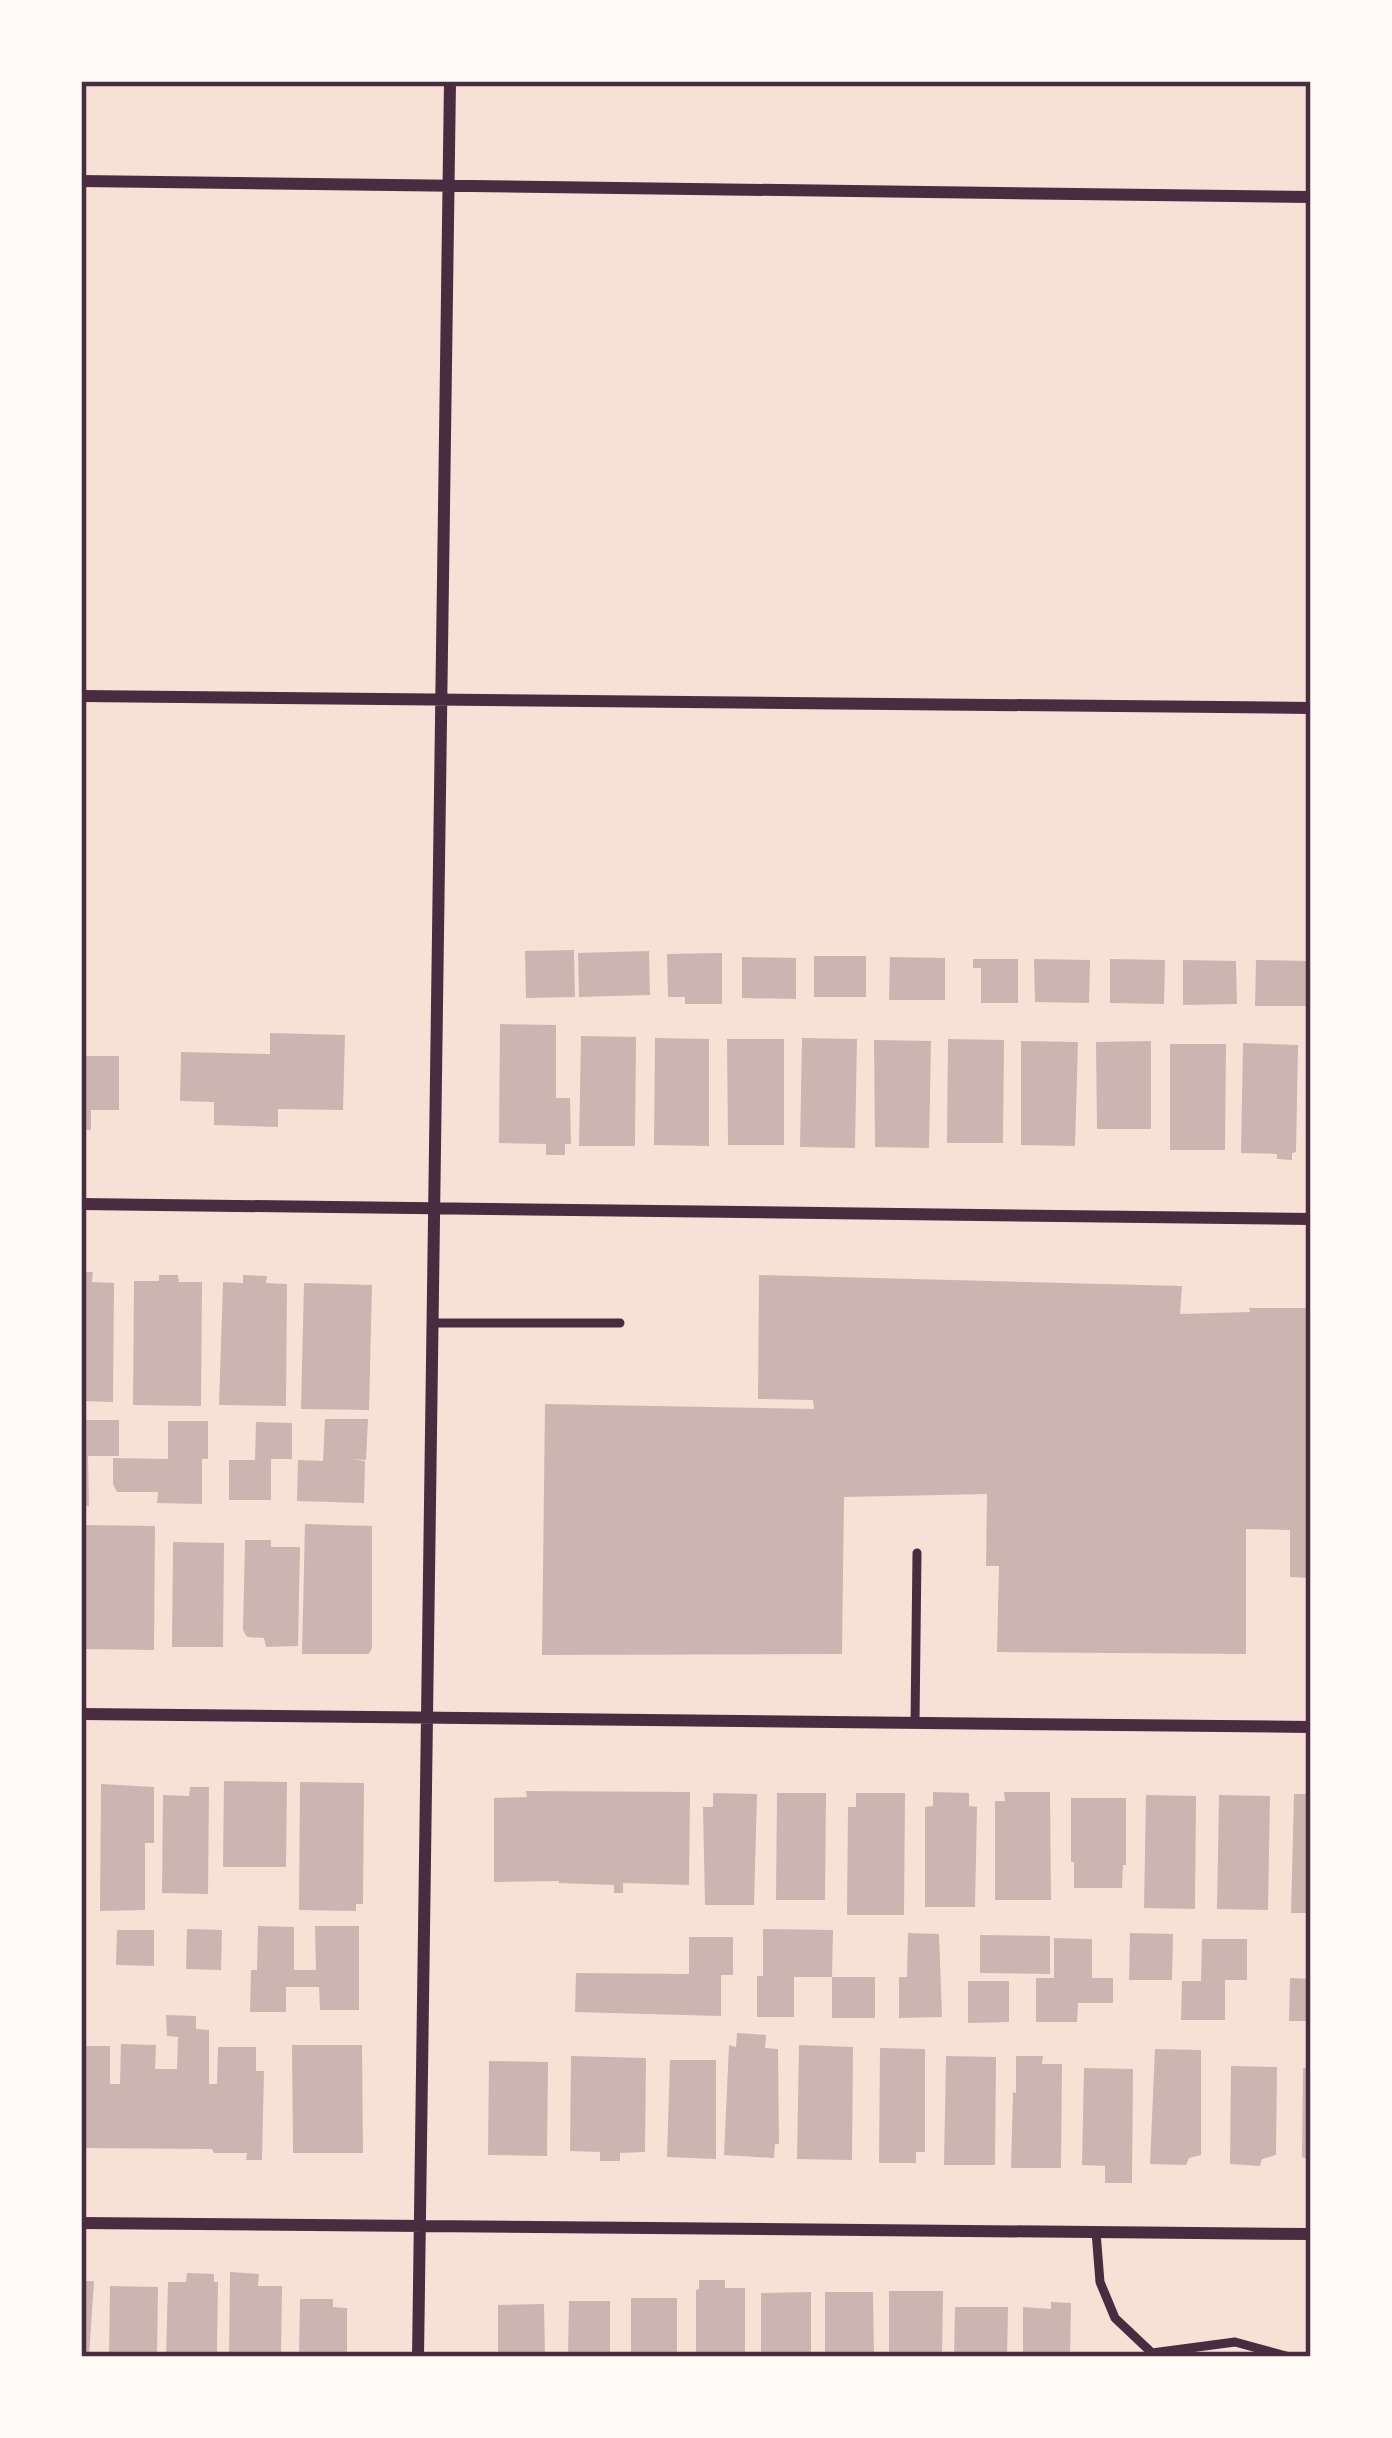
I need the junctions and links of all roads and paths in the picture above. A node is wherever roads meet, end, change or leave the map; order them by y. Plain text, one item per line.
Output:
1 (450, 81) edge
2 (81, 182) edge
3 (448, 186) junction
4 (1311, 196) edge
5 (81, 696) edge
6 (441, 700) junction
7 (1311, 708) edge
8 (81, 1204) edge
9 (433, 1208) junction
10 (1311, 1219) edge
11 (432, 1323) junction
12 (620, 1323) dead end
13 (916, 1553) dead end
14 (81, 1714) edge
15 (427, 1718) junction
16 (915, 1723) junction
17 (1311, 1727) edge
18 (81, 2223) edge
19 (420, 2226) junction
20 (1096, 2232) junction
21 (1311, 2234) edge
22 (1151, 2355) edge
23 (418, 2357) edge
24 (1290, 2357) edge

1 - 3 street
2 - 3 street
3 - 4 street
3 - 6 street
5 - 6 street
6 - 7 street
6 - 9 street
8 - 9 street
9 - 10 street
9 - 11 street
11 - 12 lane
11 - 15 street
13 - 16 lane
14 - 15 street
15 - 16 street
15 - 19 street
16 - 17 street
18 - 19 street
19 - 20 street
19 - 23 street
20 - 21 street
20 - 22 lane
22 - 24 lane

